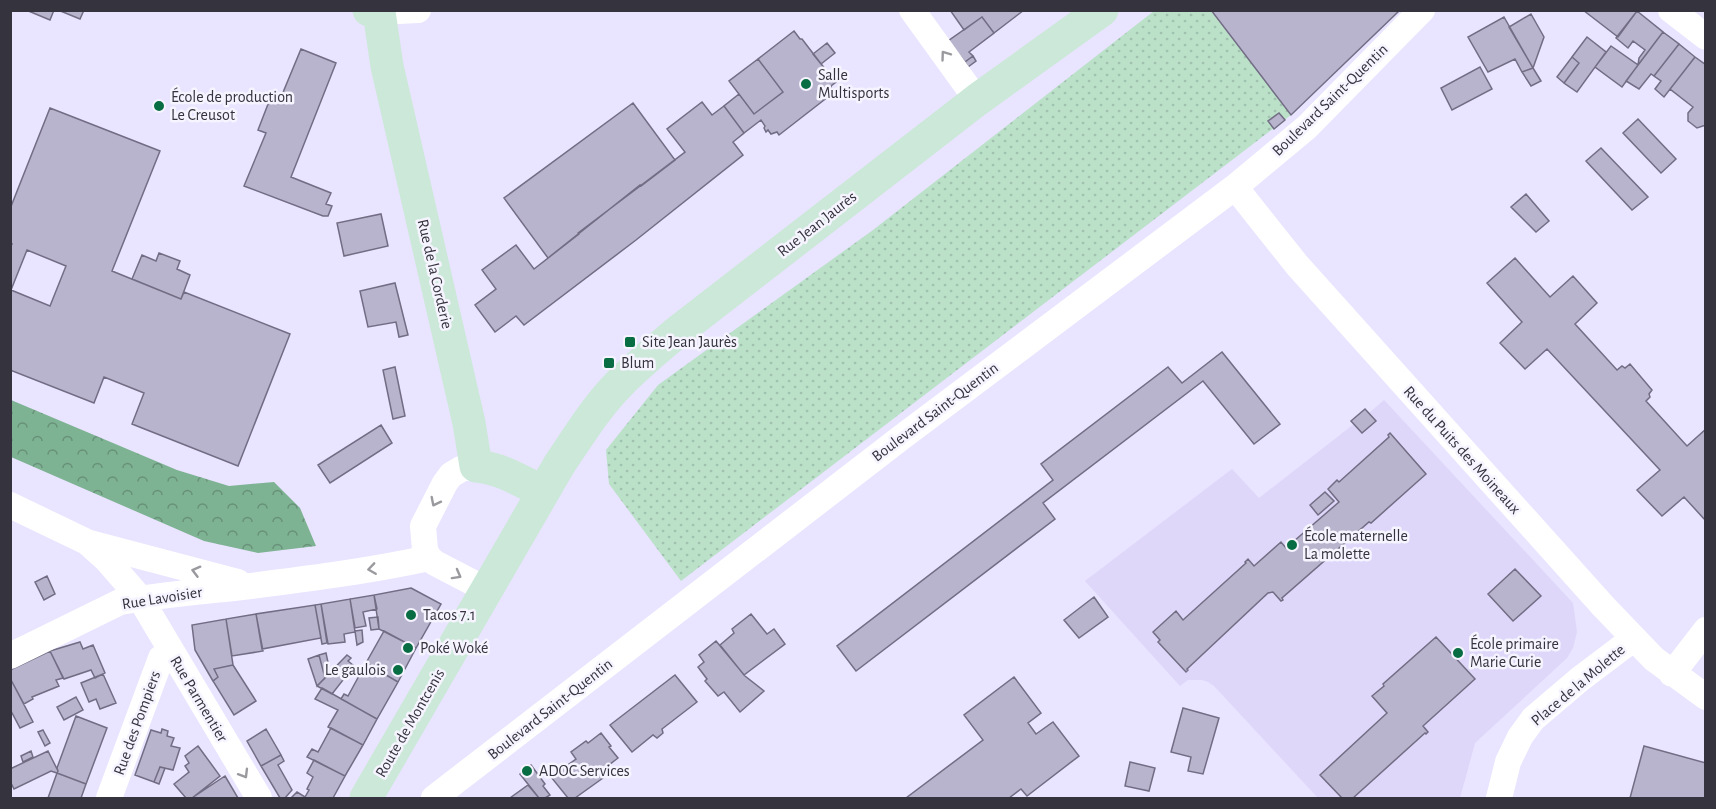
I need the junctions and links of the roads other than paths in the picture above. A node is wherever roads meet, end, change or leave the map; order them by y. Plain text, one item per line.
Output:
1 (418, 10) edge
2 (912, 10) edge
3 (1102, 10) edge
4 (1422, 10) edge
5 (1671, 10) edge
6 (374, 11) edge
7 (1706, 37) edge
8 (977, 100) junction
9 (1235, 187) junction
10 (476, 466) junction
11 (551, 478) junction
12 (10, 505) edge
13 (87, 542) junction
14 (429, 558) junction
15 (252, 586) junction
16 (487, 590) junction
17 (140, 598) junction
18 (1706, 630) edge
19 (1633, 639) junction
20 (171, 652) junction
21 (10, 656) edge
22 (1672, 674) junction
23 (1706, 697) edge
24 (109, 798) edge
25 (259, 798) edge
26 (366, 798) edge
27 (434, 798) edge
28 (1499, 798) edge

1 - 6 street
8 -> 2 street
3 - 8 main road, Rue Jean Jaurès
4 - 9 street, Boulevard Saint-Quentin
5 - 7 street
6 - 10 main road, Rue de la Corderie
8 - 11 main road, Rue Jean Jaurès
9 - 19 street, Rue du Puits des Moineaux
9 - 27 street, Boulevard Saint-Quentin
10 - 11 main road
10 -> 14 street
11 - 16 main road, Route de Montcenis
12 - 13 street
15 -> 13 street, Rue Lavoisier
13 - 17 street, Rue Parmentier
14 -> 15 street, Rue Lavoisier
14 -> 16 street
15 - 17 street, Rue Lavoisier
16 - 26 main road, Route de Montcenis
17 - 20 street, Rue Parmentier
17 - 21 street, Rue Lavoisier
18 - 22 street
19 - 22 street, Rue du Puits des Moineaux
19 - 28 street, Place de la Molette
20 - 24 street, Rue des Pompiers
20 -> 25 street, Rue Parmentier
22 - 23 street, Rue du Puits des Moineaux

